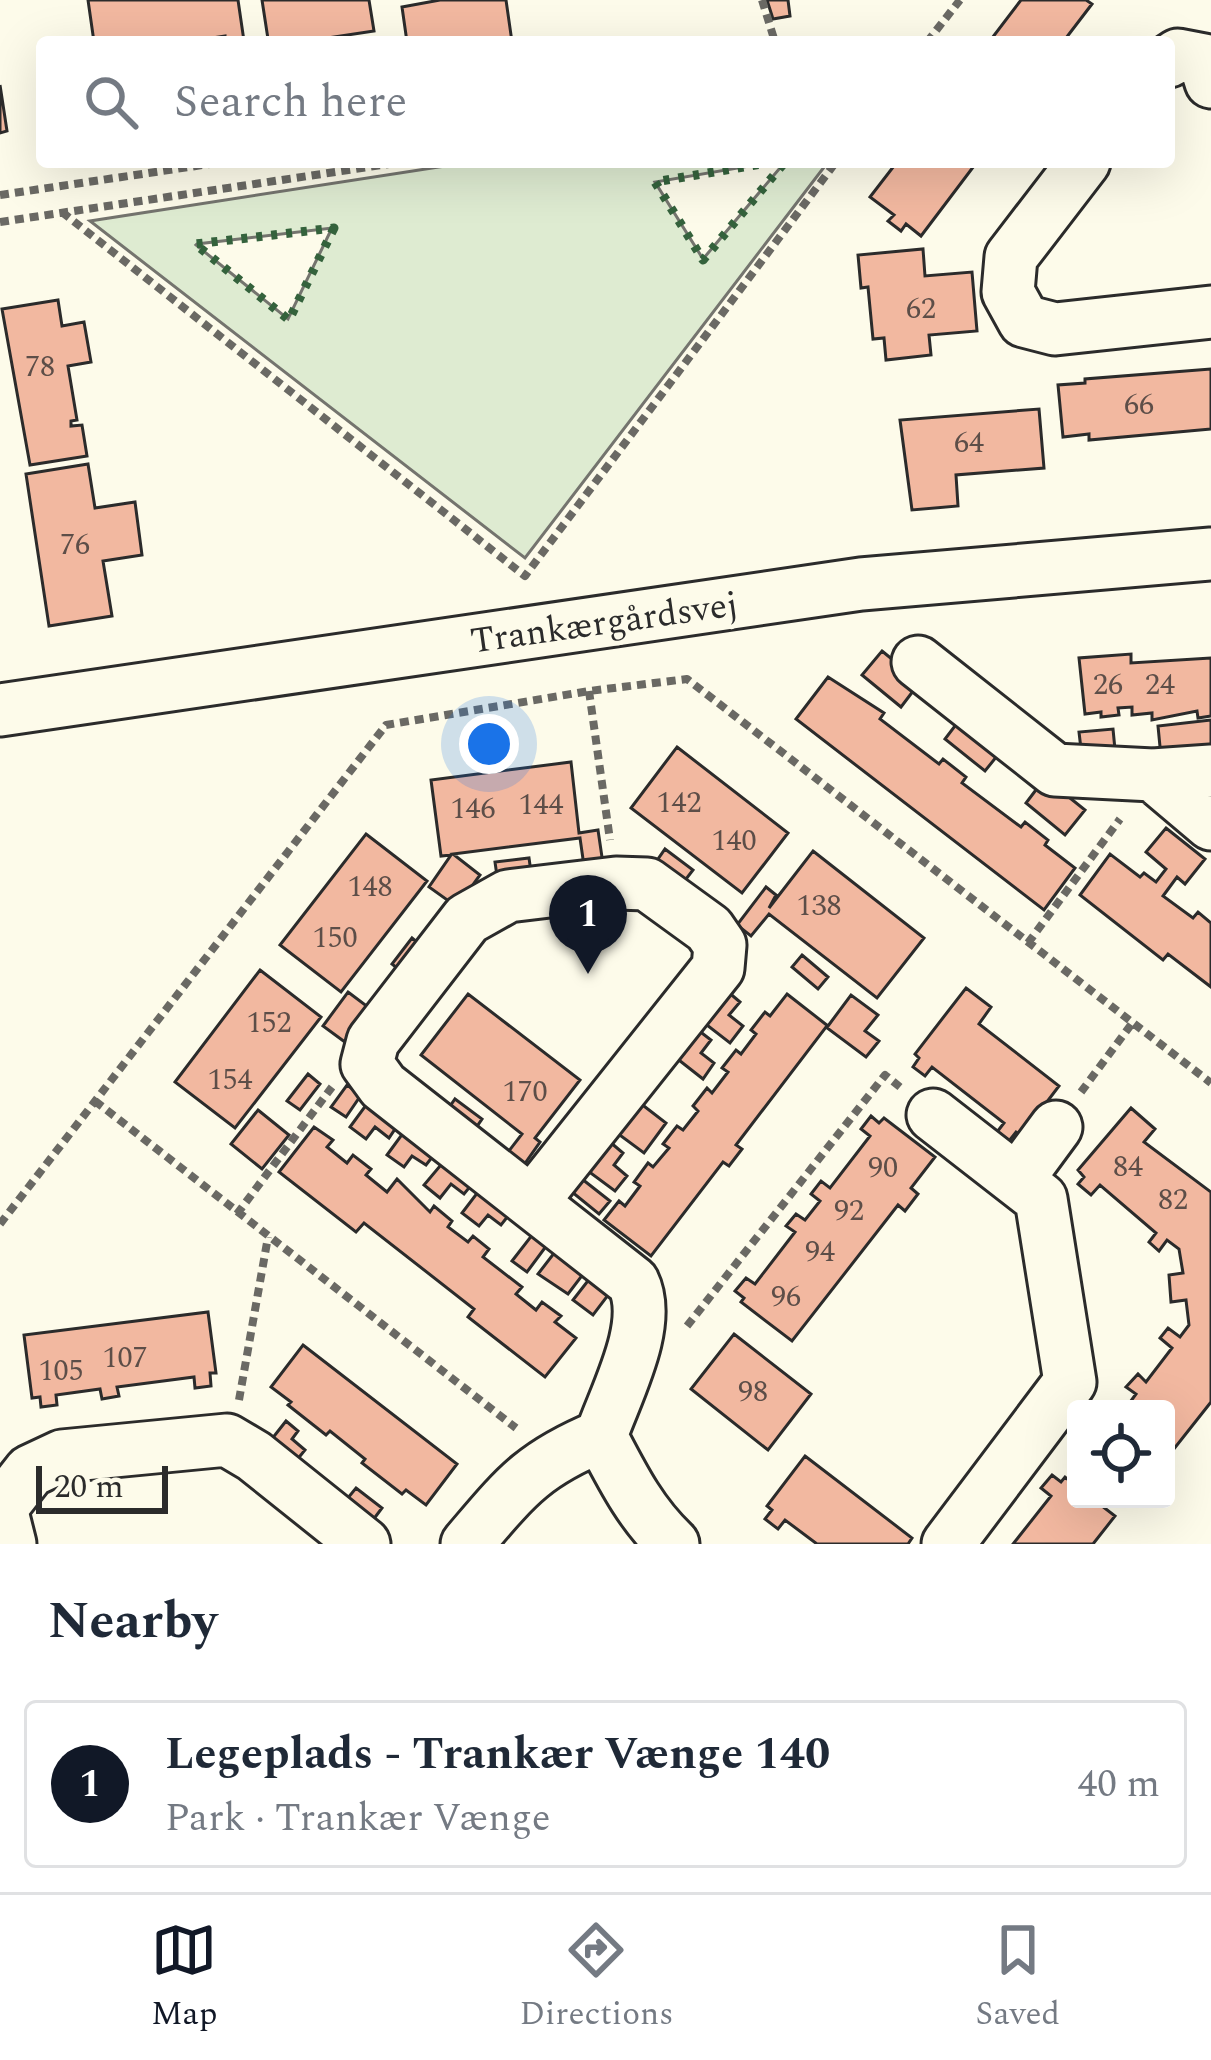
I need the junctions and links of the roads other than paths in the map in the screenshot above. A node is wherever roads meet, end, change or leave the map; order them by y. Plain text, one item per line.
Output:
1 (1175, 57) edge
2 (1211, 82) edge
3 (1079, 168) edge
4 (1211, 312) edge
5 (1211, 554) edge
6 (918, 662) dead end
7 (0, 710) edge
8 (1211, 771) edge
9 (1153, 775) junction
10 (1211, 824) edge
11 (933, 1115) road end
12 (1055, 1127) road end
13 (1018, 1180) junction
14 (532, 1202) junction
15 (601, 1436) junction
16 (307, 1527) edge
17 (10, 1544) edge
18 (364, 1544) edge
19 (467, 1544) edge
20 (673, 1544) edge
21 (948, 1544) edge

1 - 2 street
3 - 4 street
5 - 7 street, Trankærgårdsvej
6 - 9 street
8 - 9 street
9 - 10 street
11 - 13 street
12 - 13 street
13 - 21 street
14 - 14 street
14 - 15 street
15 - 19 street
15 - 20 street
16 - 17 street
16 - 18 street

